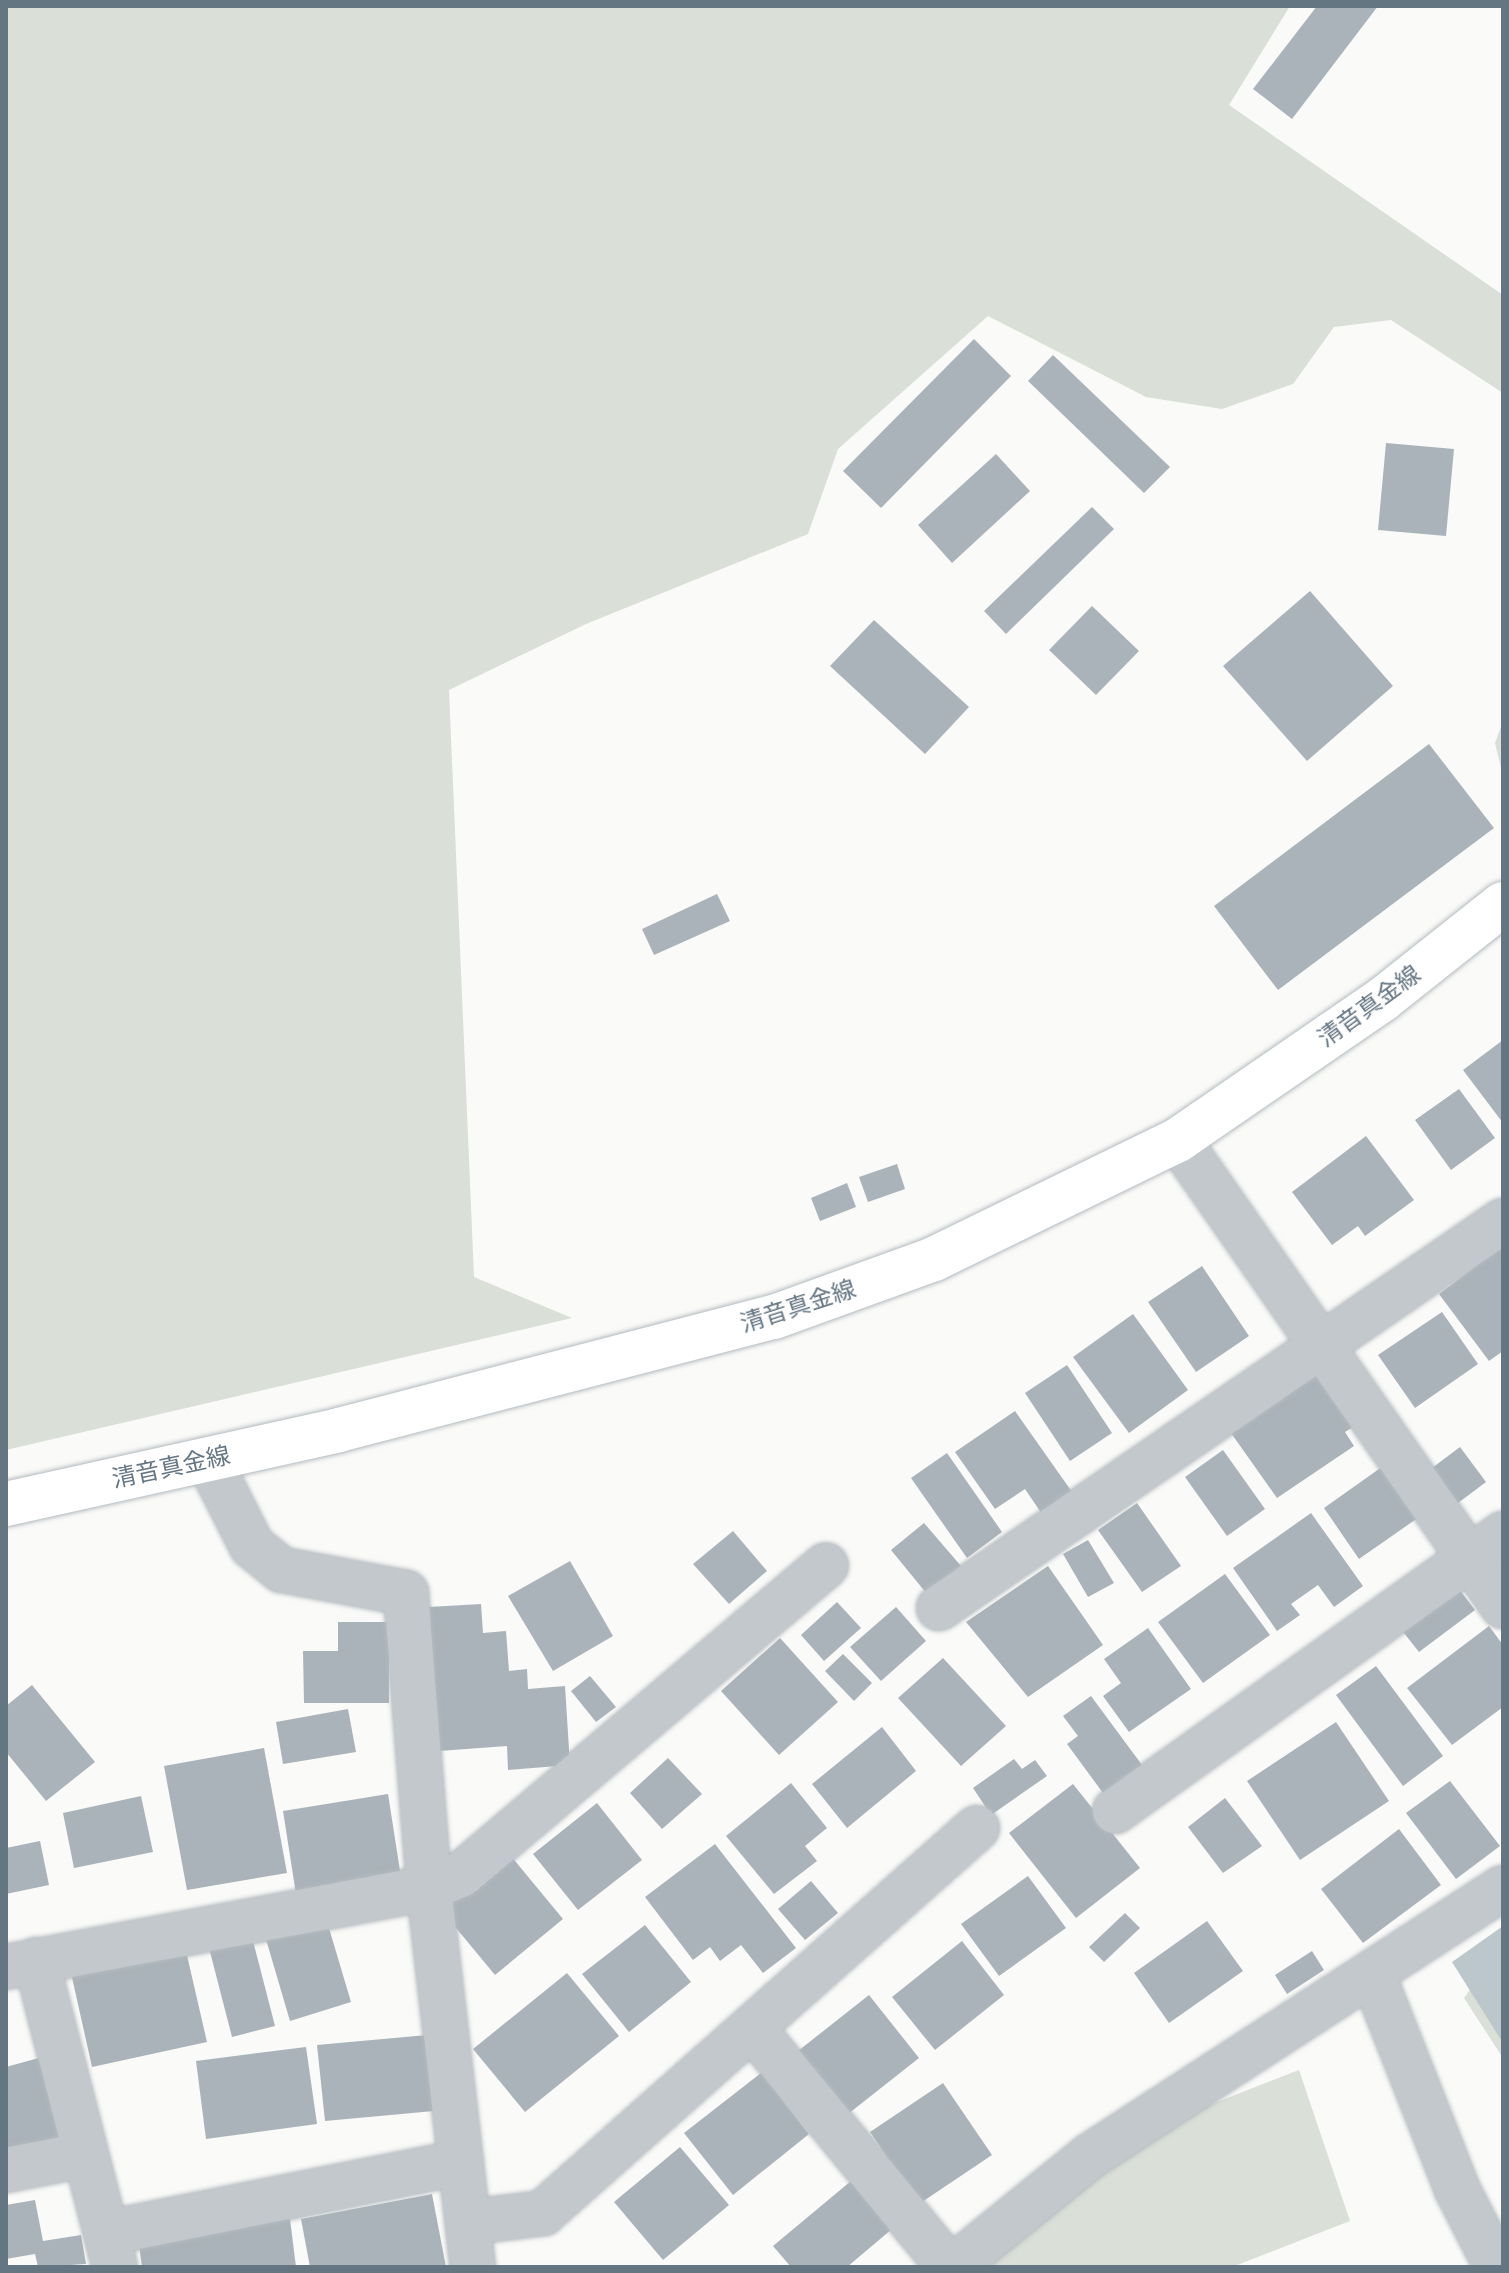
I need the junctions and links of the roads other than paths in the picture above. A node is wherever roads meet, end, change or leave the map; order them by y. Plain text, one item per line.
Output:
1 (1503, 904) edge
2 (1178, 1140) junction
3 (1503, 1221) edge
4 (1321, 1345) junction
5 (208, 1459) junction
6 (6, 1504) edge
7 (1486, 1546) edge
8 (826, 1565) dead end
9 (1503, 1606) edge
10 (939, 1608) dead end
11 (1115, 1811) dead end
12 (977, 1828) dead end
13 (429, 1888) junction
14 (1503, 1888) edge
15 (21, 1964) edge
16 (1374, 1978) junction
17 (753, 2029) junction
18 (83, 2155) junction
19 (461, 2162) junction
20 (6, 2170) edge
21 (470, 2222) junction
22 (111, 2250) edge
23 (473, 2267) edge
24 (951, 2267) edge
25 (1497, 2267) edge

1 - 2 main road, 清音真金線
2 - 4 street
2 - 5 main road, 清音真金線
3 - 4 street
4 - 7 street
4 - 10 street
5 - 6 main road, 清音真金線
5 - 13 street
7 - 9 street
7 - 11 street
8 - 13 street
12 - 17 street
13 - 15 street
13 - 19 street
14 - 16 street
15 - 18 street
16 - 24 street
16 - 25 street
17 - 21 street
17 - 24 street
18 - 20 street
18 - 22 street
19 - 21 street
19 - 22 street
21 - 23 street

